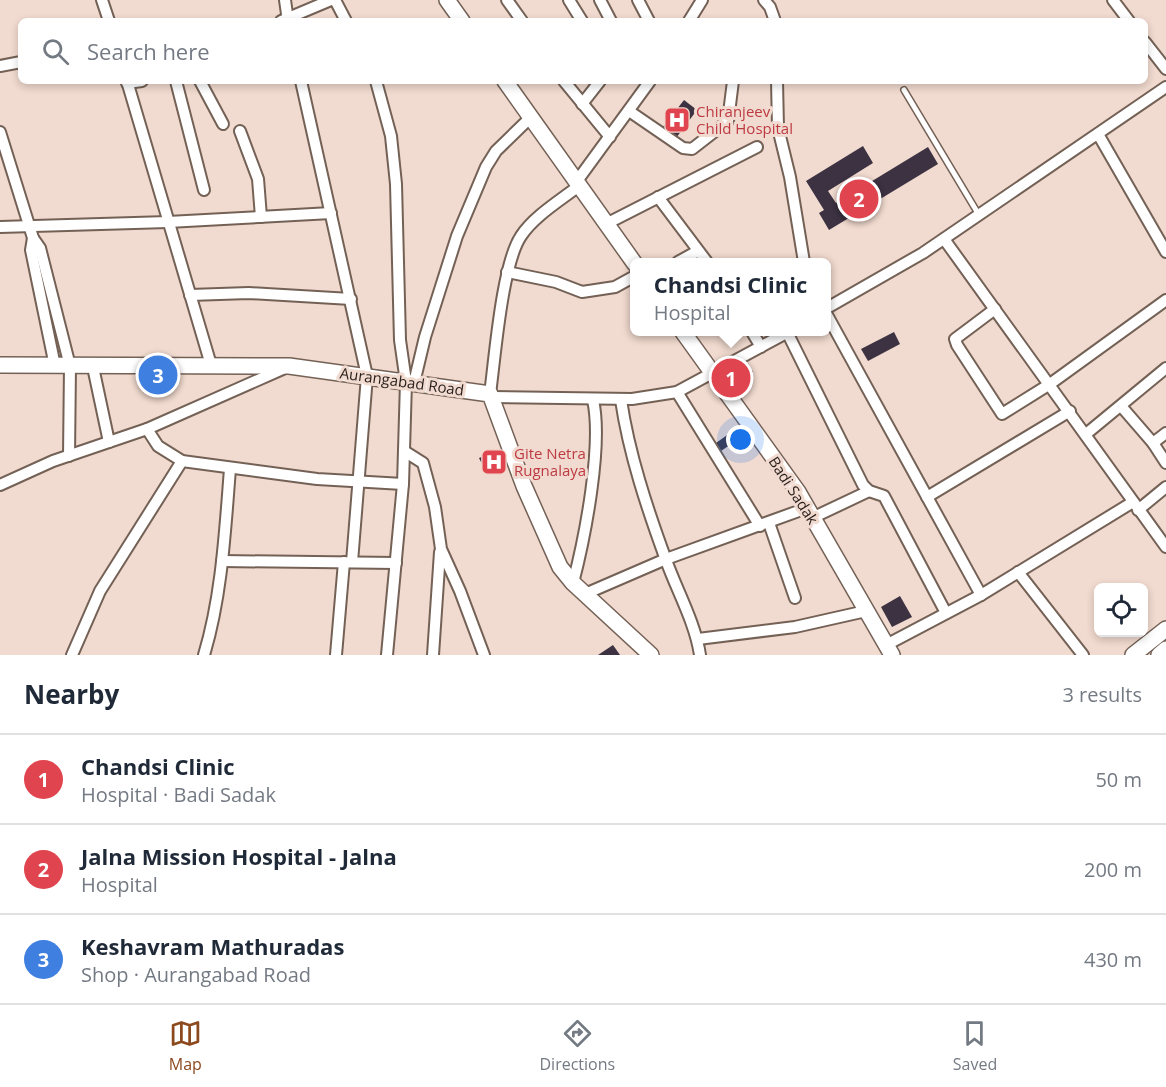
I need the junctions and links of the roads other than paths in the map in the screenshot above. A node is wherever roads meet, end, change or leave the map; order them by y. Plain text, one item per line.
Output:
1 (102, 0) edge
2 (285, 0) edge
3 (333, 0) edge
4 (447, 0) edge
5 (507, 0) edge
6 (569, 0) edge
7 (600, 0) edge
8 (638, 0) edge
9 (702, 0) edge
10 (764, 0) edge
11 (1113, 0) edge
12 (108, 18) edge
13 (286, 18) edge
14 (293, 18) edge
15 (344, 18) edge
16 (460, 18) edge
17 (520, 18) edge
18 (580, 18) edge
19 (609, 18) edge
20 (647, 18) edge
21 (694, 18) edge
22 (774, 18) edge
23 (1127, 18) edge
24 (1148, 46) edge
25 (18, 63) edge
26 (0, 66) edge
27 (1166, 69) edge
28 (128, 84) edge
29 (177, 84) edge
30 (202, 84) edge
31 (302, 84) edge
32 (377, 84) edge
33 (507, 84) edge
34 (566, 84) edge
35 (598, 84) edge
36 (648, 84) edge
37 (733, 84) edge
38 (777, 84) edge
39 (1166, 87) edge
40 (904, 90) dead end
41 (582, 104) junction
42 (629, 111) junction
43 (531, 117) junction
44 (223, 124) dead end
45 (240, 131) dead end
46 (0, 132) edge
47 (1098, 134) junction
48 (610, 137) junction
49 (757, 147) dead end
50 (579, 183) junction
51 (204, 190) dead end
52 (658, 197) junction
53 (331, 213) junction
54 (979, 215) junction
55 (261, 217) junction
56 (168, 222) junction
57 (606, 224) junction
58 (0, 227) edge
59 (31, 232) junction
60 (944, 239) junction
61 (698, 251) junction
62 (1166, 252) edge
63 (631, 258) edge
64 (685, 258) edge
65 (703, 258) edge
66 (803, 258) edge
67 (507, 272) junction
68 (630, 279) edge
69 (190, 295) junction
70 (351, 299) junction
71 (1166, 300) edge
72 (831, 306) edge
73 (995, 309) junction
74 (831, 322) edge
75 (686, 336) edge
76 (755, 336) edge
77 (780, 336) edge
78 (789, 336) edge
79 (761, 346) junction
80 (211, 364) junction
81 (0, 365) edge
82 (62, 366) junction
83 (289, 366) junction
84 (93, 367) junction
85 (1166, 368) edge
86 (714, 374) junction
87 (367, 376) junction
88 (410, 382) junction
89 (1050, 384) junction
90 (677, 392) junction
91 (491, 395) junction
92 (593, 400) junction
93 (621, 400) junction
94 (1121, 406) junction
95 (1070, 411) junction
96 (147, 429) junction
97 (1166, 433) edge
98 (1086, 434) junction
99 (110, 442) junction
100 (1153, 443) junction
101 (404, 451) junction
102 (69, 456) junction
103 (182, 461) junction
104 (1166, 463) edge
105 (230, 470) junction
106 (359, 481) junction
107 (403, 484) junction
108 (0, 485) edge
109 (1166, 487) edge
110 (869, 491) junction
111 (927, 496) junction
112 (1136, 506) junction
113 (810, 513) junction
114 (765, 524) junction
115 (1166, 547) edge
116 (441, 549) junction
117 (666, 560) junction
118 (222, 561) junction
119 (348, 562) junction
120 (396, 563) junction
121 (1018, 572) junction
122 (579, 588) junction
123 (981, 595) junction
124 (795, 598) dead end
125 (866, 611) junction
126 (946, 613) junction
127 (1166, 630) edge
128 (698, 639) junction
129 (1166, 649) edge
130 (890, 650) edge
131 (72, 655) edge
132 (204, 655) edge
133 (336, 655) edge
134 (387, 655) edge
135 (434, 655) edge
136 (484, 655) edge
137 (651, 655) edge
138 (700, 655) edge
139 (1083, 655) edge
140 (1133, 655) edge
141 (1159, 655) edge

1 - 12 street
2 - 13 street
3 - 14 street
3 - 15 street
4 - 16 main road
5 - 17 street
6 - 18 street
7 - 19 street
8 - 20 street
9 - 21 street
10 - 22 street
11 - 23 street
24 - 27 street
25 - 26 street
28 - 56 street
29 - 51 street
30 - 44 street
31 - 53 street
32 - 88 street
33 - 43 main road
34 - 41 street
35 - 41 street
36 - 42 street
37 - 42 street
38 - 66 street
39 - 47 street
40 - 54 lane
41 - 48 street
42 - 48 street
43 - 50 main road
43 - 88 street
45 - 55 street
46 - 59 street
47 - 54 street
47 - 62 street
48 - 50 street
49 - 52 street
50 - 57 main road
50 - 67 street
52 - 57 street
52 - 61 street
53 - 55 street
53 - 70 street
54 - 60 street
55 - 56 street
56 - 59 street
56 - 69 street
57 - 63 main road
58 - 59 street
59 - 82 street
60 - 72 street
60 - 73 street
61 - 64 street
61 - 65 street
67 - 68 street
67 - 91 street
69 - 70 street
69 - 80 street
70 - 87 street
71 - 89 street
73 - 89 street
73 - 89 street
74 - 111 street
75 - 86 main road, Badi Sadak
76 - 79 street
77 - 79 street
78 - 110 street
79 - 86 street
80 - 83 main road, Aurangabad Road
80 - 84 main road, Aurangabad Road
81 - 82 main road, Aurangabad Road
82 - 84 main road, Aurangabad Road
82 - 102 street
83 - 87 main road, Aurangabad Road
83 - 96 street
84 - 99 street
85 - 94 street
86 - 90 street
86 - 113 main road, Badi Sadak
87 - 88 main road, Aurangabad Road
87 - 106 street
88 - 91 main road, Aurangabad Road
88 - 101 street
89 - 95 street
90 - 93 street
90 - 114 street
91 - 92 street
91 - 122 main road
92 - 93 street
92 - 122 street
93 - 117 street
94 - 98 street
94 - 100 street
95 - 98 street
95 - 111 street
96 - 99 street
96 - 103 street
97 - 100 street
98 - 112 street
99 - 102 street
100 - 104 street
101 - 107 street
101 - 116 street
102 - 108 street
103 - 105 street
103 - 131 street
105 - 106 street
105 - 118 street
106 - 107 street
106 - 119 street
107 - 120 street
109 - 112 street
110 - 113 street
110 - 126 street
111 - 123 street
112 - 115 street
112 - 121 street
113 - 114 street
113 - 125 main road, Badi Sadak
114 - 117 street
114 - 124 street
116 - 135 street
116 - 136 street
117 - 122 street
117 - 128 street
118 - 119 street
118 - 132 street
119 - 120 street
119 - 133 street
120 - 134 street
121 - 123 street
121 - 139 street
122 - 137 main road
123 - 126 street
125 - 128 street
125 - 130 main road, Badi Sadak
126 - 130 street
127 - 140 main road
128 - 138 street
129 - 141 main road

